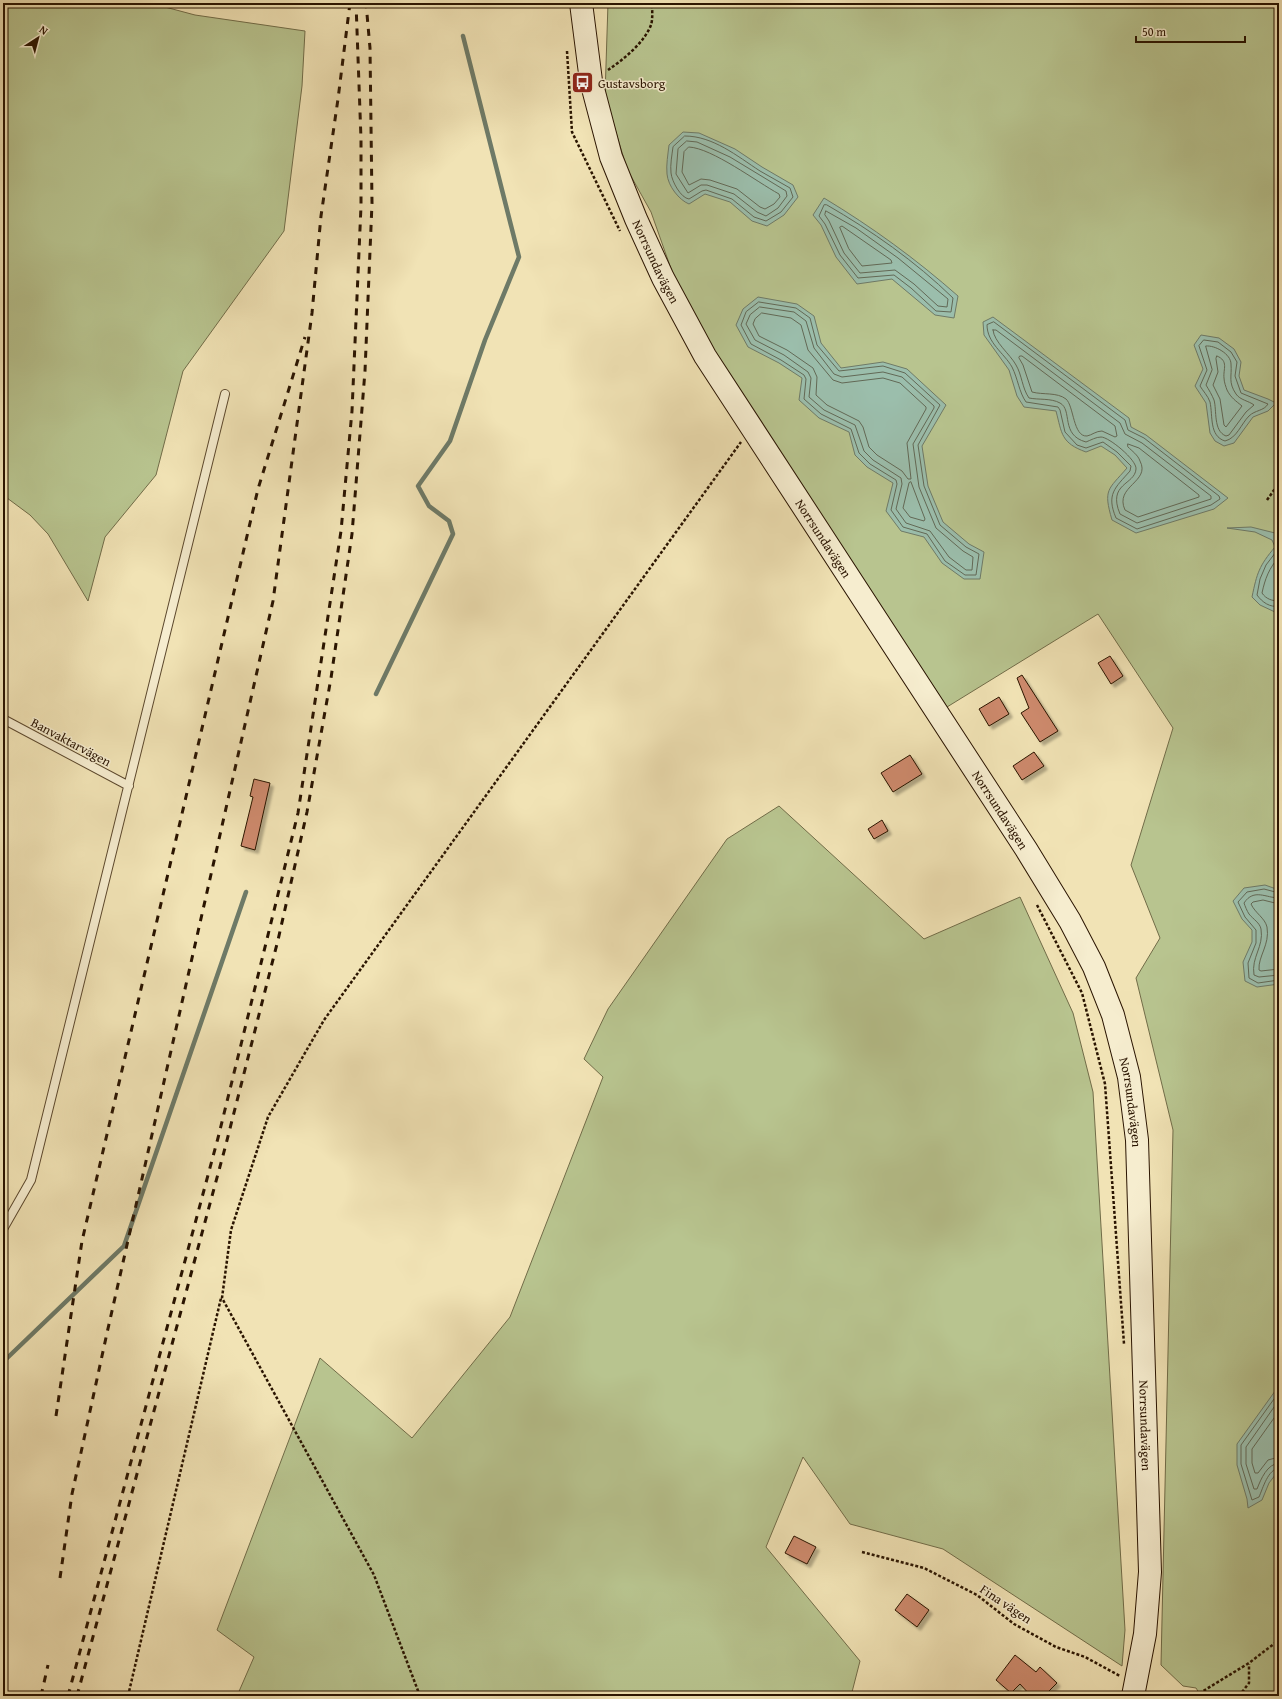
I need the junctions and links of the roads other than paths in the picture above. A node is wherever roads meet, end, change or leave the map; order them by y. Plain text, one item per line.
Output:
1 (582, 3) edge
2 (225, 394) dead end
3 (3, 719) edge
4 (128, 786) junction
5 (3, 1229) edge
6 (1128, 1687) edge

1 - 6 street, Norrsundavägen
2 - 4 lane
3 - 4 lane, Banvaktarvägen
4 - 5 lane

